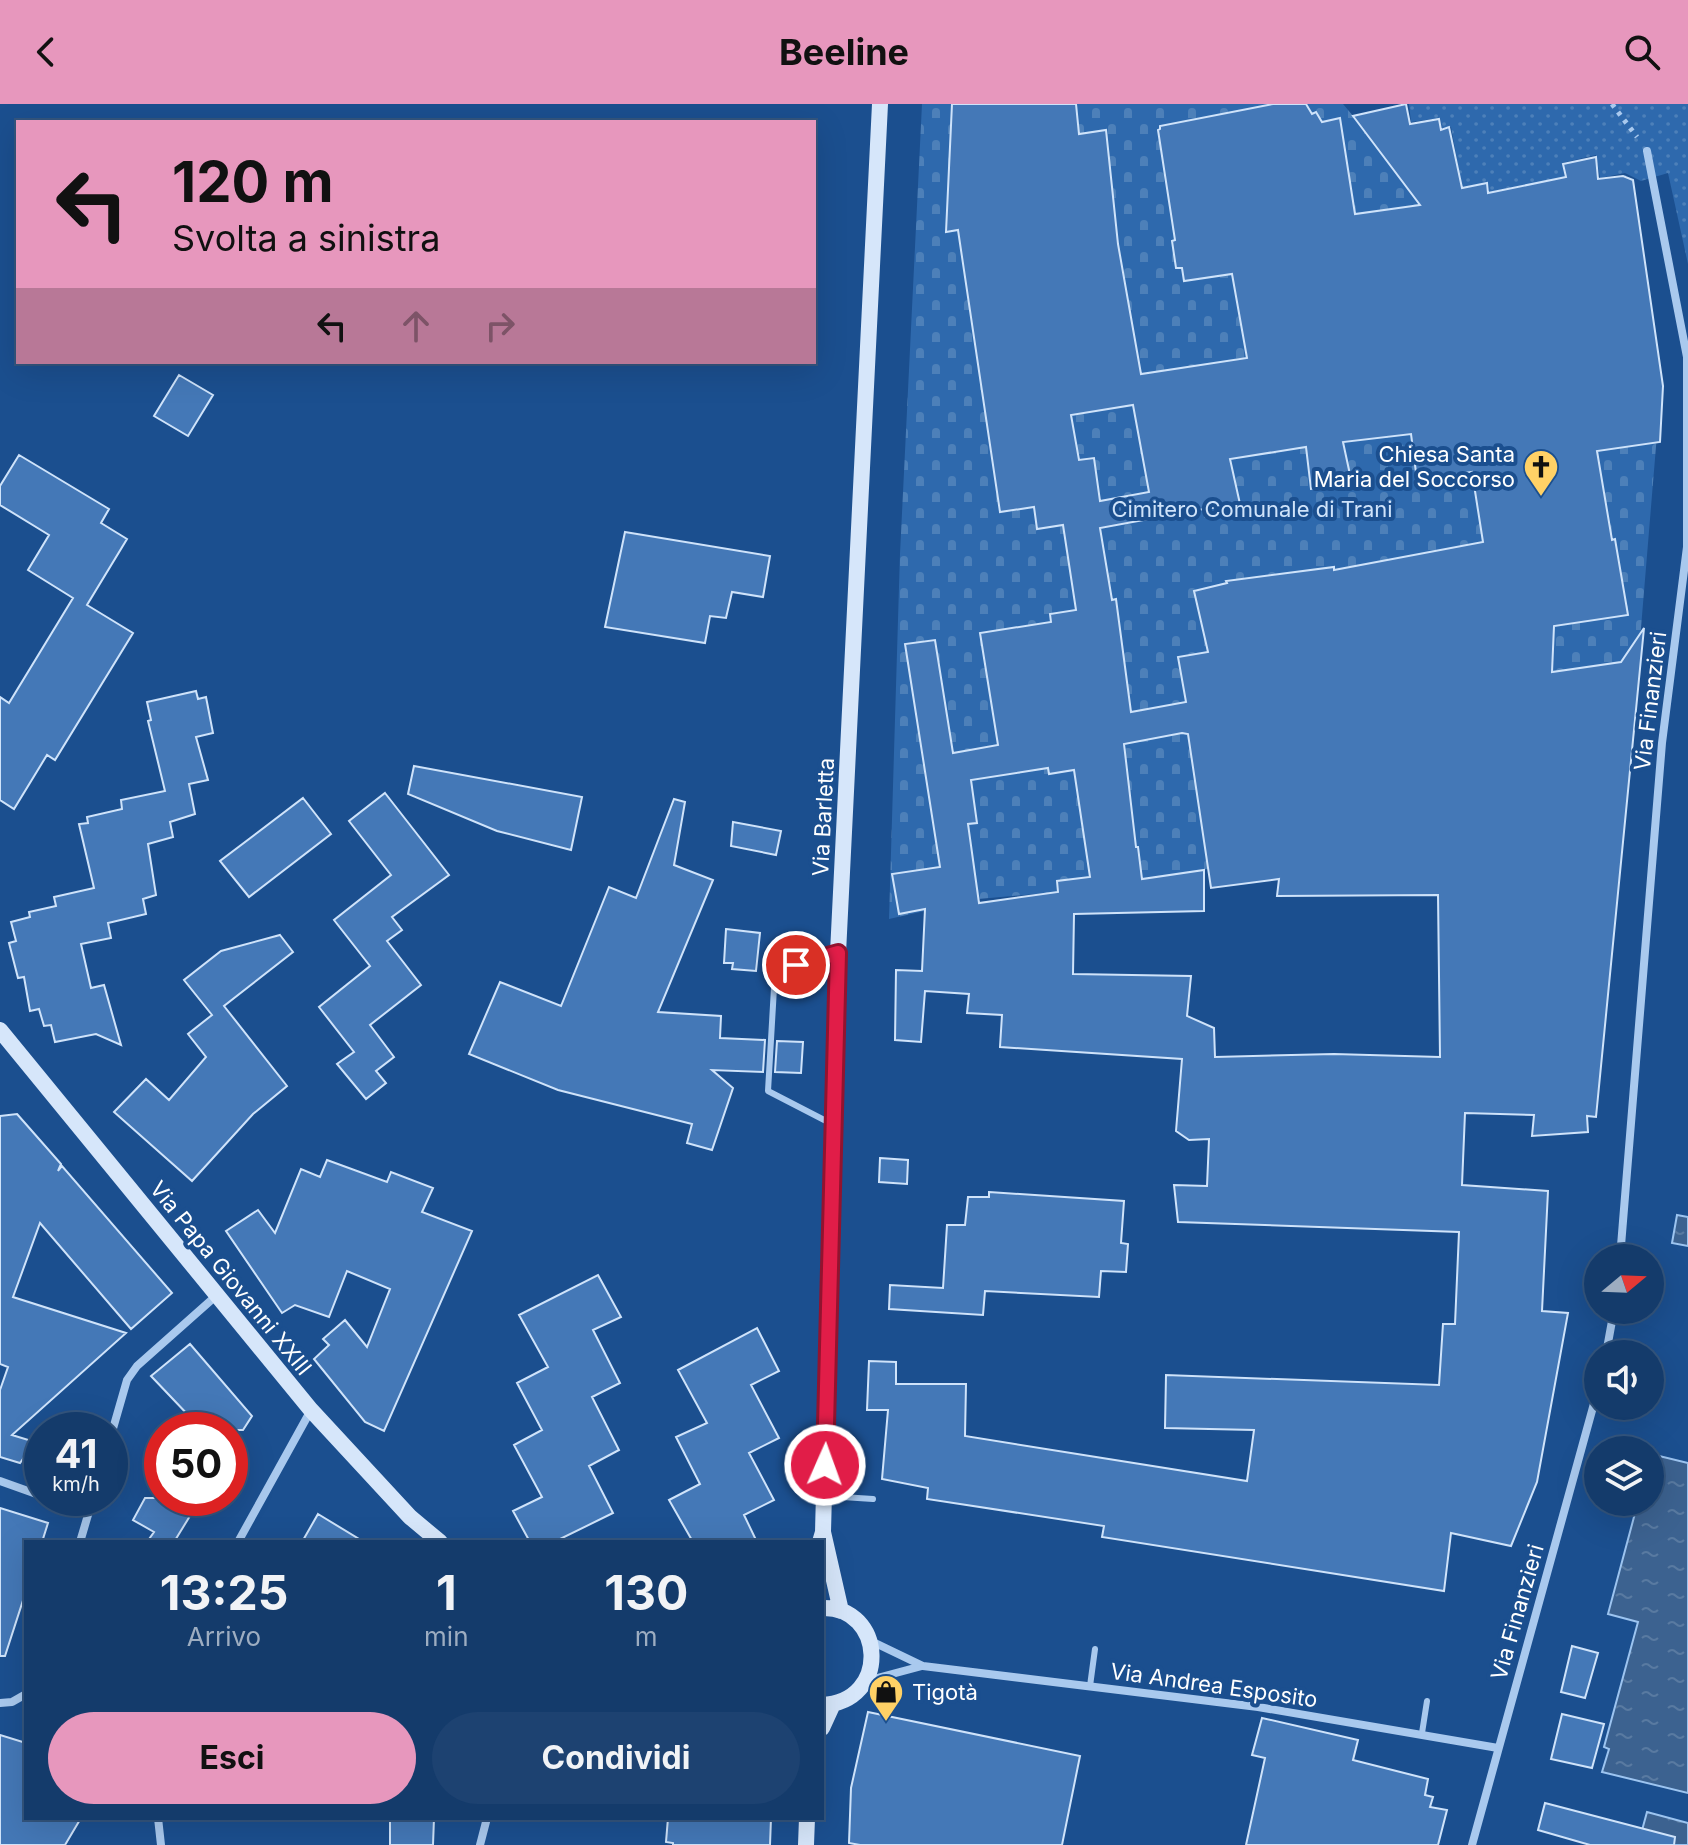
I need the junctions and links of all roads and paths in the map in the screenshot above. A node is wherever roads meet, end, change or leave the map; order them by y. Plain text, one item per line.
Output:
1 (880, 104) edge
2 (1612, 104) edge
3 (1647, 151) joint
4 (838, 953) junction
5 (0, 1030) edge
6 (834, 1125) junction
7 (1621, 1244) edge
8 (217, 1295) junction
9 (311, 1410) junction
10 (118, 1412) edge
11 (1589, 1420) edge
12 (0, 1481) edge
13 (24, 1490) edge
14 (824, 1495) junction
15 (873, 1499) dead end
16 (88, 1516) edge
17 (822, 1537) edge
18 (81, 1540) edge
19 (239, 1540) edge
20 (438, 1540) edge
21 (824, 1545) edge
22 (824, 1608) edge
23 (841, 1611) junction
24 (870, 1640) junction
25 (1095, 1649) dead end
26 (923, 1666) junction
27 (866, 1681) junction
28 (1090, 1686) junction
29 (24, 1695) edge
30 (1427, 1701) dead end
31 (0, 1703) edge
32 (828, 1705) edge
33 (1422, 1733) junction
34 (1498, 1748) junction
35 (158, 1820) edge
36 (486, 1820) edge
37 (807, 1820) edge
38 (480, 1844) edge
39 (161, 1845) edge
40 (494, 1845) edge
41 (806, 1845) edge
42 (1472, 1845) edge

1 - 4 main road, Via Barletta
2 - 3 path
3 - 7 street, Via Finanzieri
4 - 6 main road, Via Barletta
4 - 6 lane
5 - 8 main road, Via Papa Giovanni XXIII
6 - 14 main road, Via Barletta
8 - 9 main road, Via Papa Giovanni XXIII
8 - 10 street
9 - 19 street
9 - 20 main road, Via Papa Giovanni XXIII
11 - 34 street, Via Finanzieri
12 - 13 street
14 - 15 lane
14 - 17 main road, Via Barletta
16 - 18 street
21 - 23 main road, Via Barletta
22 - 23 main road
23 - 24 main road
24 - 26 street, Via Andrea Esposito
24 - 27 main road
25 - 28 lane
26 - 27 street, Via Andrea Esposito
26 - 28 street, Via Andrea Esposito
27 - 32 main road
28 - 33 street, Via Andrea Esposito
29 - 31 street
30 - 33 lane
33 - 34 street, Via Andrea Esposito
34 - 42 street, Via Finanzieri
35 - 39 street
36 - 38 street
37 - 41 main road
38 - 40 street

